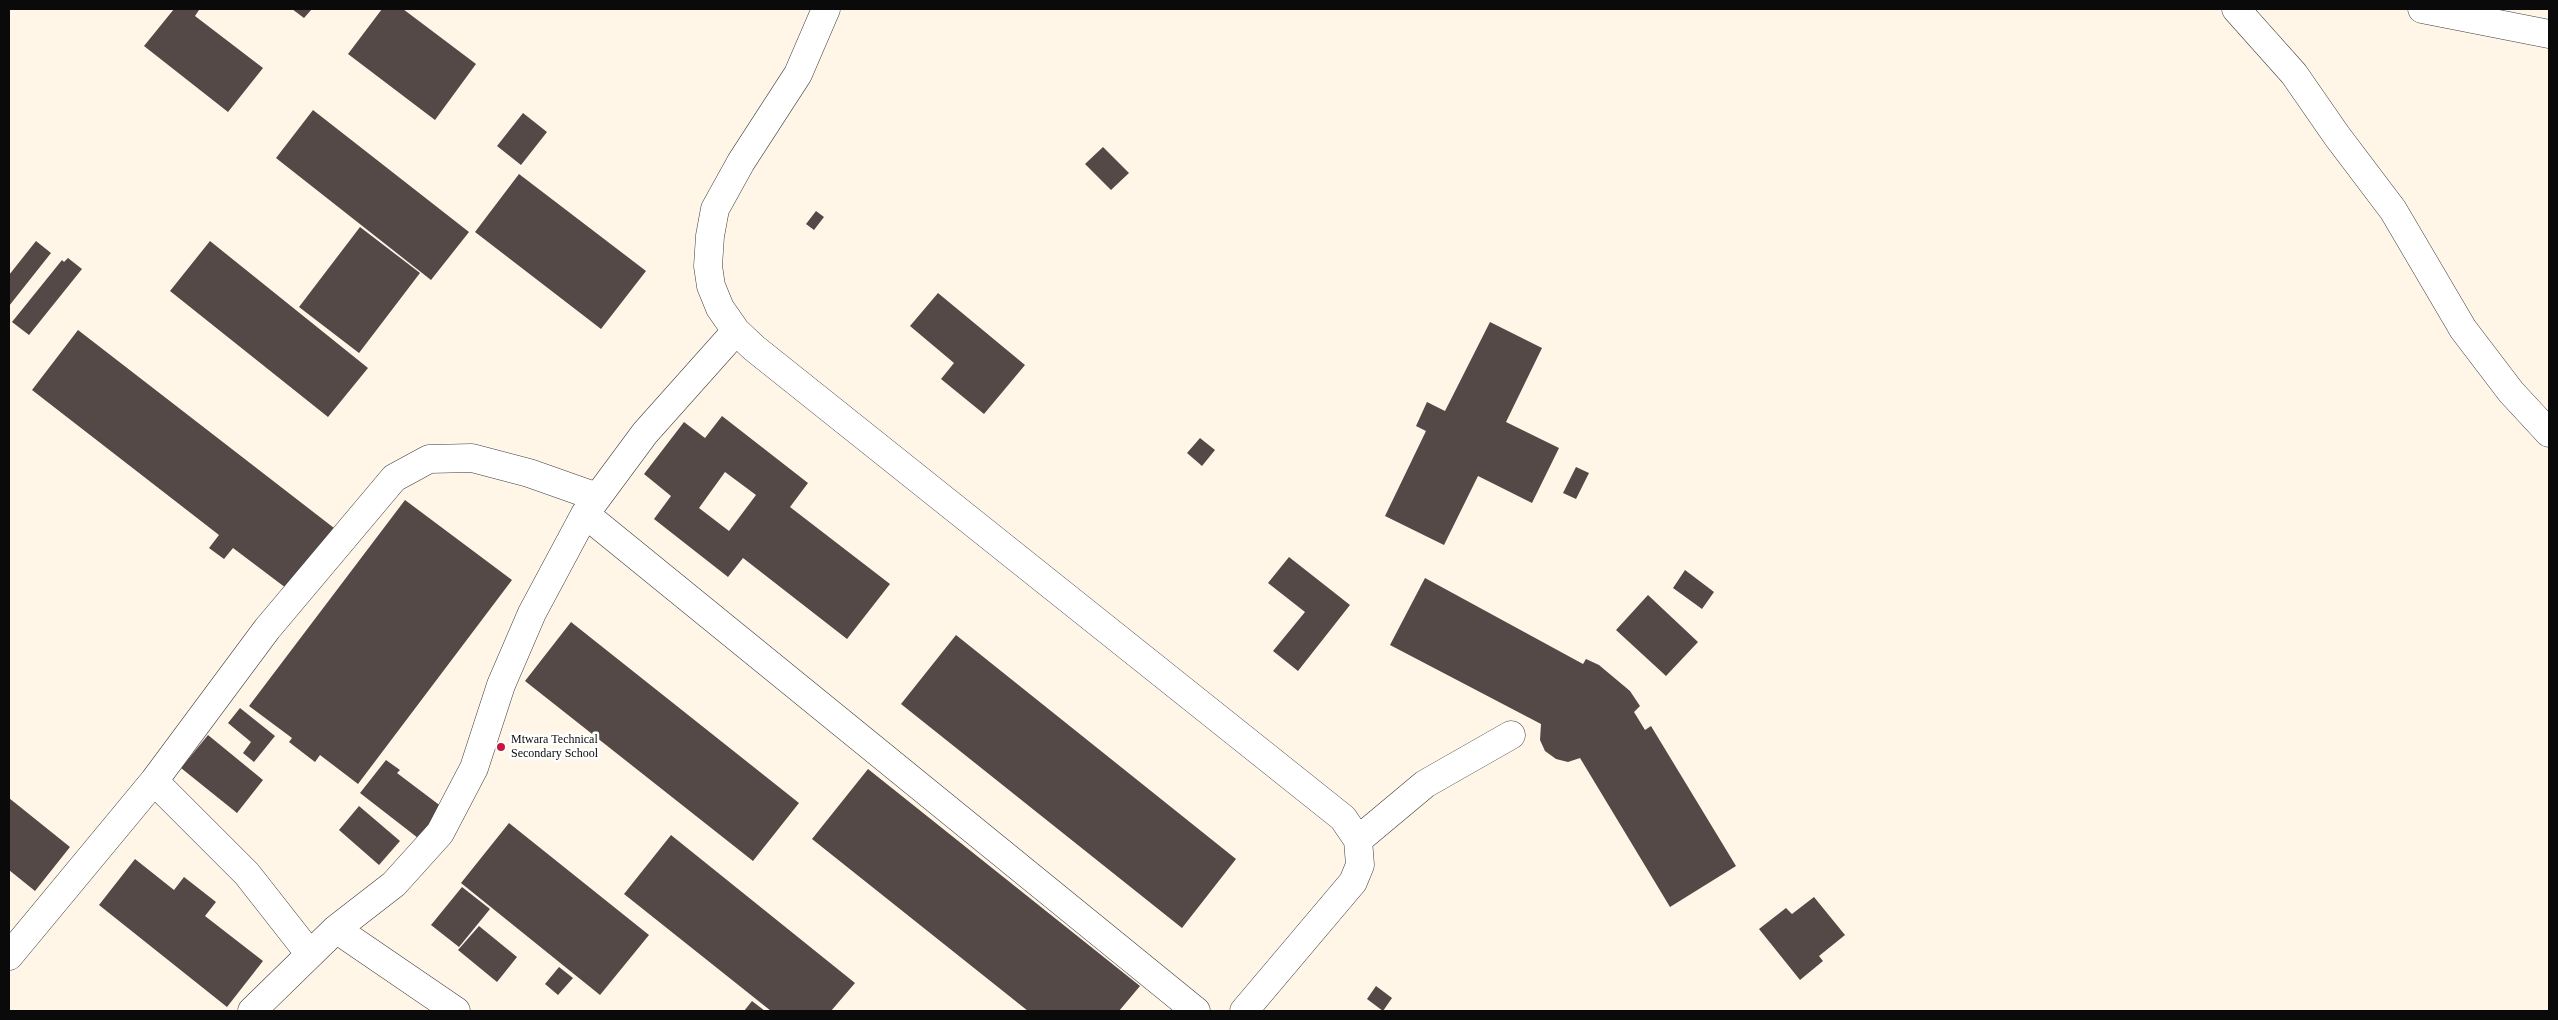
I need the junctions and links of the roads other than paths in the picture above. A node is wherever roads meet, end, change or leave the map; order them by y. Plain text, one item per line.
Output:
1 (826, 9) edge
2 (2236, 9) edge
3 (2422, 9) edge
4 (2549, 34) edge
5 (736, 332) junction
6 (2549, 433) edge
7 (591, 505) junction
8 (1511, 735) dead end
9 (154, 781) junction
10 (1358, 840) junction
11 (336, 929) junction
12 (309, 953) junction
13 (9, 956) edge
14 (252, 1011) edge
15 (456, 1011) edge
16 (1196, 1011) edge
17 (1244, 1011) edge

1 - 5 street
2 - 6 street
3 - 4 street
5 - 7 street
5 - 10 street
7 - 9 street
7 - 11 street
7 - 16 street
8 - 10 street
9 - 12 street
9 - 13 street
10 - 17 street
11 - 12 street
11 - 15 street
12 - 14 street

